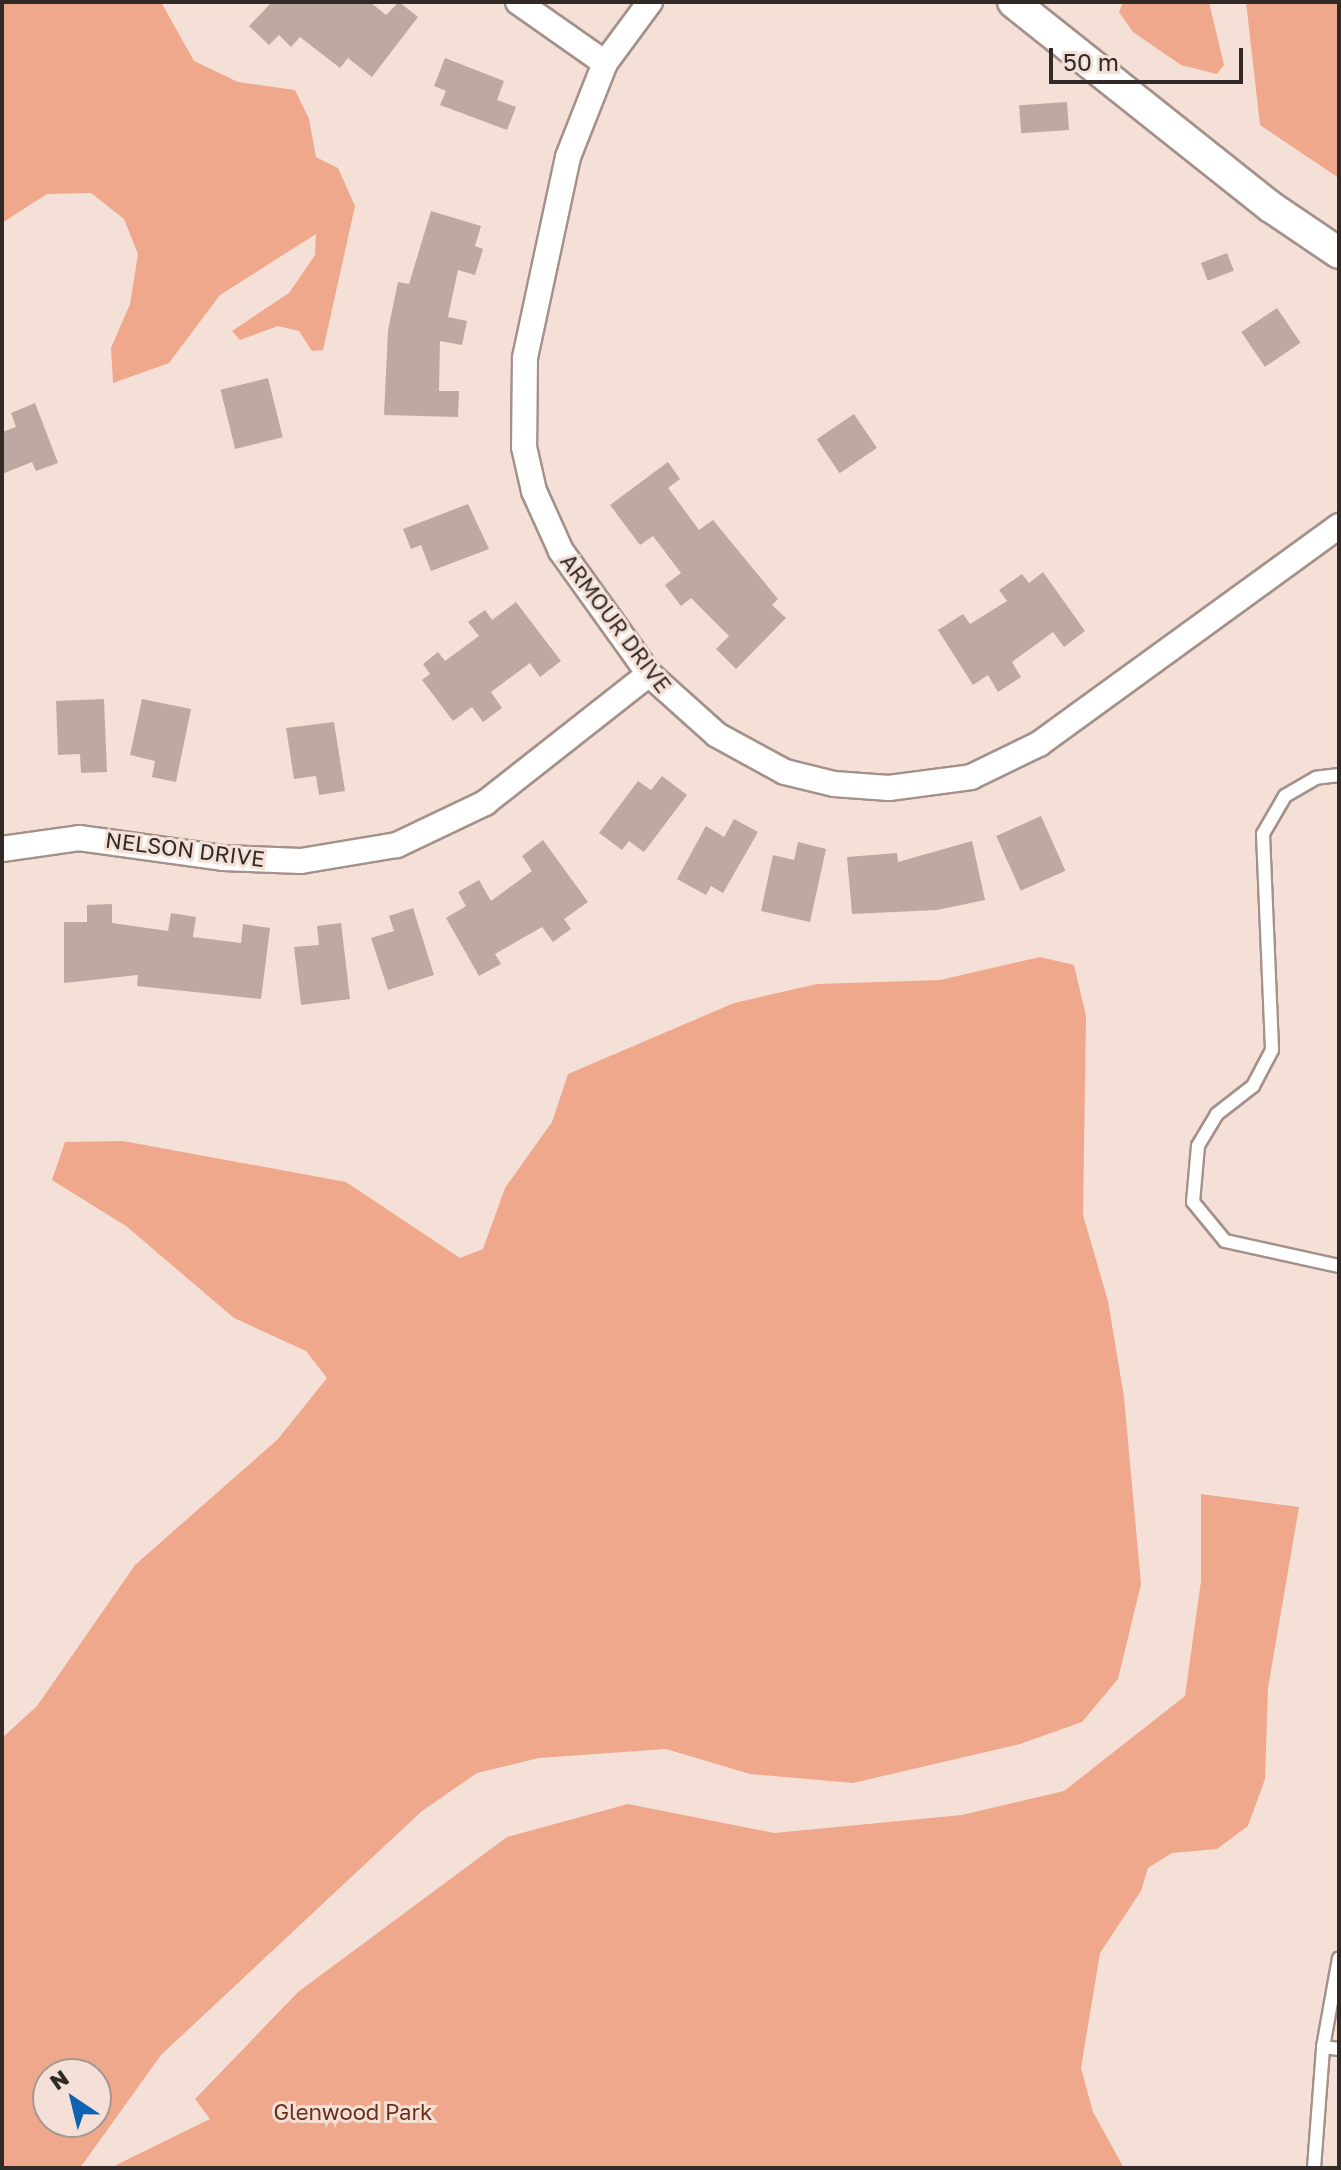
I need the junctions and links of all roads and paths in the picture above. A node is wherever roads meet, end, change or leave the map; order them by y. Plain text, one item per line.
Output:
1 (518, 2) edge
2 (650, 2) edge
3 (1013, 2) edge
4 (605, 63) junction
5 (1339, 253) edge
6 (1339, 526) edge
7 (649, 674) junction
8 (1339, 775) edge
9 (2, 849) edge
10 (1339, 1266) edge
11 (1339, 1958) edge
12 (1323, 2047) junction
13 (1339, 2049) edge
14 (1314, 2168) edge

1 - 4 street
2 - 4 street, ARMOUR DRIVE
3 - 5 street
4 - 7 street, ARMOUR DRIVE
6 - 7 street, ARMOUR DRIVE
7 - 9 street, NELSON DRIVE
8 - 10 lane
11 - 12 lane
12 - 13 lane
12 - 14 lane

